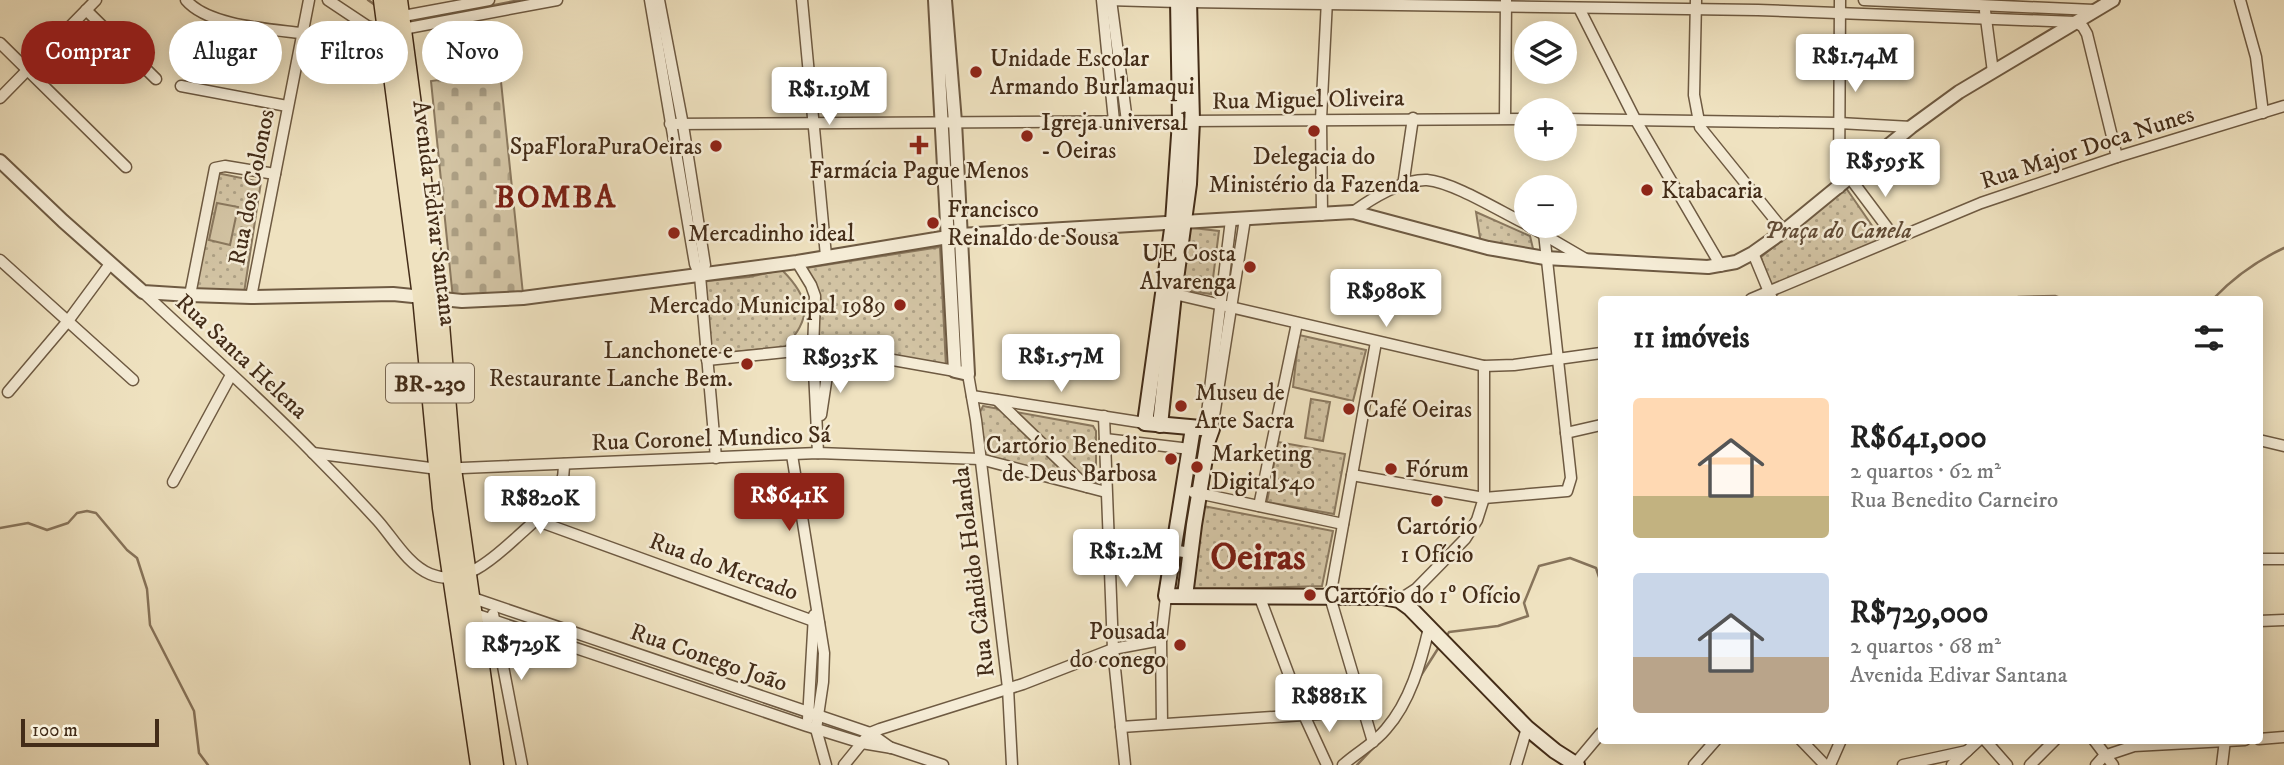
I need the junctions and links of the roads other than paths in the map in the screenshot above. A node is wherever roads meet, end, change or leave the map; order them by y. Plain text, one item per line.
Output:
1 (96, 0) edge
2 (186, 0) edge
3 (328, 0) edge
4 (383, 0) edge
5 (489, 0) edge
6 (557, 0) edge
7 (650, 0) edge
8 (659, 0) edge
9 (802, 0) edge
10 (935, 0) edge
11 (945, 0) edge
12 (1102, 0) edge
13 (1111, 0) edge
14 (1840, 0) edge
15 (1864, 0) edge
16 (2113, 0) edge
17 (2240, 0) edge
18 (309, 1) edge
19 (1184, 1) edge
20 (1327, 2) edge
21 (1506, 4) edge
22 (1696, 4) edge
23 (1579, 8) junction
24 (1985, 8) edge
25 (86, 10) junction
26 (2094, 10) junction
27 (1840, 12) junction
28 (75, 21) edge
29 (304, 21) edge
30 (358, 21) edge
31 (391, 21) edge
32 (2076, 22) junction
33 (296, 32) edge
34 (0, 43) edge
35 (296, 59) edge
36 (21, 64) edge
37 (1993, 72) junction
38 (21, 76) edge
39 (156, 79) dead end
40 (41, 84) edge
41 (400, 84) edge
42 (181, 86) dead end
43 (0, 97) edge
44 (287, 106) junction
45 (2284, 106) edge
46 (2263, 113) junction
47 (1413, 118) junction
48 (1505, 118) junction
49 (1514, 118) edge
50 (1321, 119) junction
51 (1577, 119) edge
52 (1635, 119) junction
53 (1698, 120) junction
54 (1114, 121) junction
55 (1127, 121) junction
56 (1186, 121) junction
57 (813, 122) junction
58 (948, 122) junction
59 (1839, 123) junction
60 (670, 124) junction
61 (683, 125) junction
62 (1911, 127) junction
63 (2118, 157) junction
64 (0, 161) edge
65 (126, 167) dead end
66 (275, 174) junction
67 (1850, 178) junction
68 (1403, 186) junction
69 (1839, 187) junction
70 (1353, 212) junction
71 (1322, 215) junction
72 (1514, 219) edge
73 (1238, 220) junction
74 (1179, 222) junction
75 (1784, 231) junction
76 (954, 237) junction
77 (1544, 238) edge
78 (1552, 238) edge
79 (1895, 238) junction
80 (1753, 253) junction
81 (826, 256) junction
82 (1545, 258) junction
83 (0, 260) edge
84 (1590, 261) junction
85 (797, 262) junction
86 (110, 264) junction
87 (1721, 265) junction
88 (700, 276) junction
89 (143, 292) junction
90 (1168, 293) junction
91 (190, 295) junction
92 (1770, 296) edge
93 (251, 297) junction
94 (430, 299) junction
95 (1226, 305) junction
96 (68, 321) junction
97 (1297, 323) junction
98 (1376, 342) junction
99 (831, 349) junction
100 (813, 350) junction
101 (1598, 353) edge
102 (707, 360) junction
103 (1556, 360) junction
104 (1484, 366) junction
105 (961, 373) junction
106 (231, 375) junction
107 (133, 380) dead end
108 (8, 392) dead end
109 (972, 396) junction
110 (996, 400) junction
111 (1104, 416) junction
112 (1152, 424) junction
113 (1598, 426) edge
114 (1204, 431) junction
115 (1566, 433) junction
116 (817, 437) junction
117 (1105, 439) junction
118 (2263, 441) edge
119 (2284, 446) edge
120 (1190, 449) junction
121 (313, 453) junction
122 (818, 453) junction
123 (792, 455) junction
124 (716, 458) junction
125 (980, 459) junction
126 (564, 464) junction
127 (445, 469) junction
128 (1352, 475) junction
129 (173, 482) dead end
130 (1087, 487) junction
131 (1184, 490) junction
132 (1106, 492) junction
133 (1200, 493) junction
134 (1484, 498) junction
135 (1259, 506) junction
136 (535, 520) junction
137 (1343, 524) junction
138 (1108, 539) junction
139 (1174, 550) junction
140 (1190, 553) junction
141 (2263, 559) edge
142 (2284, 560) edge
143 (459, 575) junction
144 (1166, 596) junction
145 (1185, 596) junction
146 (1330, 597) junction
147 (1259, 598) junction
148 (1399, 600) junction
149 (491, 604) junction
150 (467, 607) junction
151 (494, 620) junction
152 (2284, 620) edge
153 (2263, 621) edge
154 (816, 622) junction
155 (1432, 630) junction
156 (1161, 640) junction
157 (1113, 649) junction
158 (645, 657) junction
159 (641, 670) junction
160 (1008, 688) junction
161 (1362, 703) junction
162 (813, 715) junction
163 (1304, 715) junction
164 (1162, 724) junction
165 (811, 727) junction
166 (1121, 727) junction
167 (1527, 728) junction
168 (870, 733) junction
169 (1598, 737) edge
170 (2284, 737) edge
171 (2263, 739) edge
172 (1373, 742) junction
173 (862, 743) junction
174 (1712, 744) edge
175 (1805, 744) edge
176 (1839, 744) edge
177 (1975, 744) edge
178 (1989, 744) edge
179 (2051, 744) edge
180 (2097, 744) edge
181 (2170, 744) edge
182 (2225, 744) edge
183 (892, 748) junction
184 (1967, 751) junction
185 (2104, 755) junction
186 (1576, 764) edge
187 (481, 765) edge
188 (494, 765) edge
189 (522, 765) edge
190 (826, 765) edge
191 (844, 765) edge
192 (943, 765) edge
193 (1012, 765) edge
194 (1125, 765) edge
195 (1327, 765) edge
196 (1343, 765) edge
197 (1516, 765) edge
198 (1694, 765) edge
199 (1827, 765) edge
200 (1903, 765) edge
201 (1952, 765) edge
202 (2007, 765) edge
203 (2029, 765) edge
204 (2095, 765) edge
205 (2113, 765) edge
206 (2222, 765) edge

1 - 25 street
2 - 33 street
3 - 30 street
4 - 31 highway, Avenida Edivar Santana / BR-230
5 - 31 street
6 - 31 street
7 - 60 street
8 - 61 street
9 - 57 street
10 - 58 street
11 - 58 street
12 - 13 street
12 - 54 street
13 - 19 street
13 - 55 street
14 - 27 street
15 - 24 street
16 - 26 street
17 - 46 street
18 - 29 street, Rua dos Colonos
19 - 20 street
19 - 56 main road
20 - 21 street
20 - 50 street
21 - 23 street
21 - 48 street
22 - 23 street
22 - 27 street
22 - 53 street
23 - 52 street
24 - 26 street
24 - 27 street
24 - 32 street
24 - 37 street
25 - 28 street
25 - 39 street
26 - 32 street
27 - 59 street
32 - 37 street
32 - 63 street
34 - 36 street
35 - 44 street, Rua dos Colonos
37 - 62 street
38 - 43 street
40 - 65 street
41 - 94 highway, Avenida Edivar Santana / BR-230
42 - 44 street
44 - 66 street, Rua dos Colonos
45 - 46 street, Rua Major Doca Nunes
46 - 63 street, Rua Major Doca Nunes
47 - 48 street, Rua Miguel Oliveira
47 - 50 street, Rua Miguel Oliveira
47 - 68 street
48 - 49 street, Rua Miguel Oliveira
50 - 56 street, Rua Miguel Oliveira
50 - 71 street
51 - 52 street
52 - 53 street
52 - 87 street
53 - 59 street
53 - 75 street
54 - 55 street, Rua Miguel Oliveira
54 - 58 street, Rua Miguel Oliveira
55 - 56 street, Rua Miguel Oliveira
56 - 74 main road
57 - 58 street, Rua Miguel Oliveira
57 - 61 street, Rua Miguel Oliveira
57 - 81 street
58 - 76 street
59 - 62 street
59 - 69 street
60 - 61 street, Rua Miguel Oliveira
60 - 88 street
61 - 88 street
62 - 67 street
63 - 79 street, Rua Major Doca Nunes
64 - 86 street, Rua Santa Helena
66 - 91 street
66 - 93 street, Rua dos Colonos
67 - 69 street
67 - 79 street
68 - 70 street
68 - 72 street
69 - 75 street
70 - 71 street
70 - 82 street
71 - 73 street
73 - 74 street
73 - 95 street
74 - 76 street
74 - 90 main road
75 - 80 street
76 - 81 street
76 - 105 street
77 - 82 street
78 - 84 street
79 - 92 street, Rua Major Doca Nunes
80 - 87 street
80 - 92 street
81 - 85 street
82 - 84 street
82 - 103 street
83 - 96 street
84 - 87 street
85 - 88 street
85 - 100 street
86 - 89 street, Rua Santa Helena
86 - 96 street
88 - 94 street
88 - 102 street
89 - 91 street
89 - 106 street, Rua Santa Helena
90 - 95 street
90 - 112 main road
91 - 93 street
93 - 94 street
94 - 127 highway, Avenida Edivar Santana / BR-230
95 - 97 street
95 - 114 street
96 - 107 street
96 - 108 street
97 - 98 street
97 - 135 street
98 - 104 street
98 - 128 street
99 - 100 street
99 - 105 street
99 - 116 street
100 - 102 street
100 - 116 street
101 - 103 street
102 - 124 street
103 - 104 street
103 - 115 street
104 - 134 street
105 - 109 street, Rua Cândido Holanda
106 - 121 street, Rua Santa Helena
106 - 129 street
109 - 110 street
109 - 125 street, Rua Cândido Holanda
110 - 111 street
110 - 130 street
111 - 112 street
111 - 117 street
112 - 114 main road
113 - 115 street
114 - 120 main road
114 - 133 main road
115 - 134 street
116 - 122 street
117 - 120 street
117 - 132 street
118 - 119 street
120 - 131 main road
121 - 127 street, Rua Coronel Mundico Sá
121 - 143 street, Rua Santa Helena
122 - 123 street, Rua Coronel Mundico Sá
122 - 125 street, Rua Coronel Mundico Sá
123 - 124 street, Rua Coronel Mundico Sá
123 - 154 street
124 - 126 street, Rua Coronel Mundico Sá
125 - 130 street, Rua Coronel Mundico Sá
125 - 160 street, Rua Cândido Holanda
126 - 127 street, Rua Coronel Mundico Sá
126 - 136 street
127 - 143 highway, Avenida Edivar Santana / BR-230
128 - 134 street
128 - 137 street
130 - 132 street, Rua Coronel Mundico Sá
131 - 133 street
131 - 139 main road
132 - 138 street
133 - 135 street
133 - 140 main road
134 - 148 street
135 - 137 street
136 - 143 street
136 - 154 street, Rua do Mercado
137 - 146 street
138 - 139 street
138 - 157 street
139 - 140 street
139 - 144 main road
140 - 145 main road
141 - 142 street
143 - 150 highway, Avenida Edivar Santana / BR-230
144 - 145 main road
144 - 156 street
145 - 147 main road
146 - 147 main road
146 - 148 main road
146 - 161 street
147 - 163 street
148 - 155 main road
149 - 150 street, Rua Conego João
149 - 151 street
149 - 158 street, Rua Conego João
150 - 151 street, Rua Conego João
150 - 187 highway, Avenida Edivar Santana / BR-230
150 - 188 highway, Avenida Edivar Santana / BR-230
151 - 159 street, Rua Conego João
151 - 189 street
152 - 153 street
154 - 162 street
155 - 167 main road
155 - 172 street
156 - 157 street
156 - 164 street
157 - 160 street
157 - 166 street
158 - 159 street
158 - 162 street, Rua Conego João
159 - 165 street, Rua Conego João
160 - 168 street
160 - 193 street, Rua Cândido Holanda
161 - 163 street
161 - 172 street
162 - 165 street
162 - 168 street, Rua Conego João
163 - 164 street
163 - 195 street
164 - 166 street
165 - 173 street, Rua Conego João
165 - 190 street
166 - 194 street
167 - 186 main road
167 - 197 street
168 - 173 street
168 - 183 street, Rua Conego João
169 - 186 street
170 - 171 street
172 - 196 street
173 - 183 street, Rua Conego João
173 - 191 street
174 - 198 street
175 - 199 street
176 - 199 street
177 - 184 street
178 - 202 street
179 - 203 street
180 - 185 street
181 - 185 street
182 - 206 street
183 - 192 street, Rua Conego João
184 - 200 street
184 - 201 street
185 - 204 street
185 - 205 street

